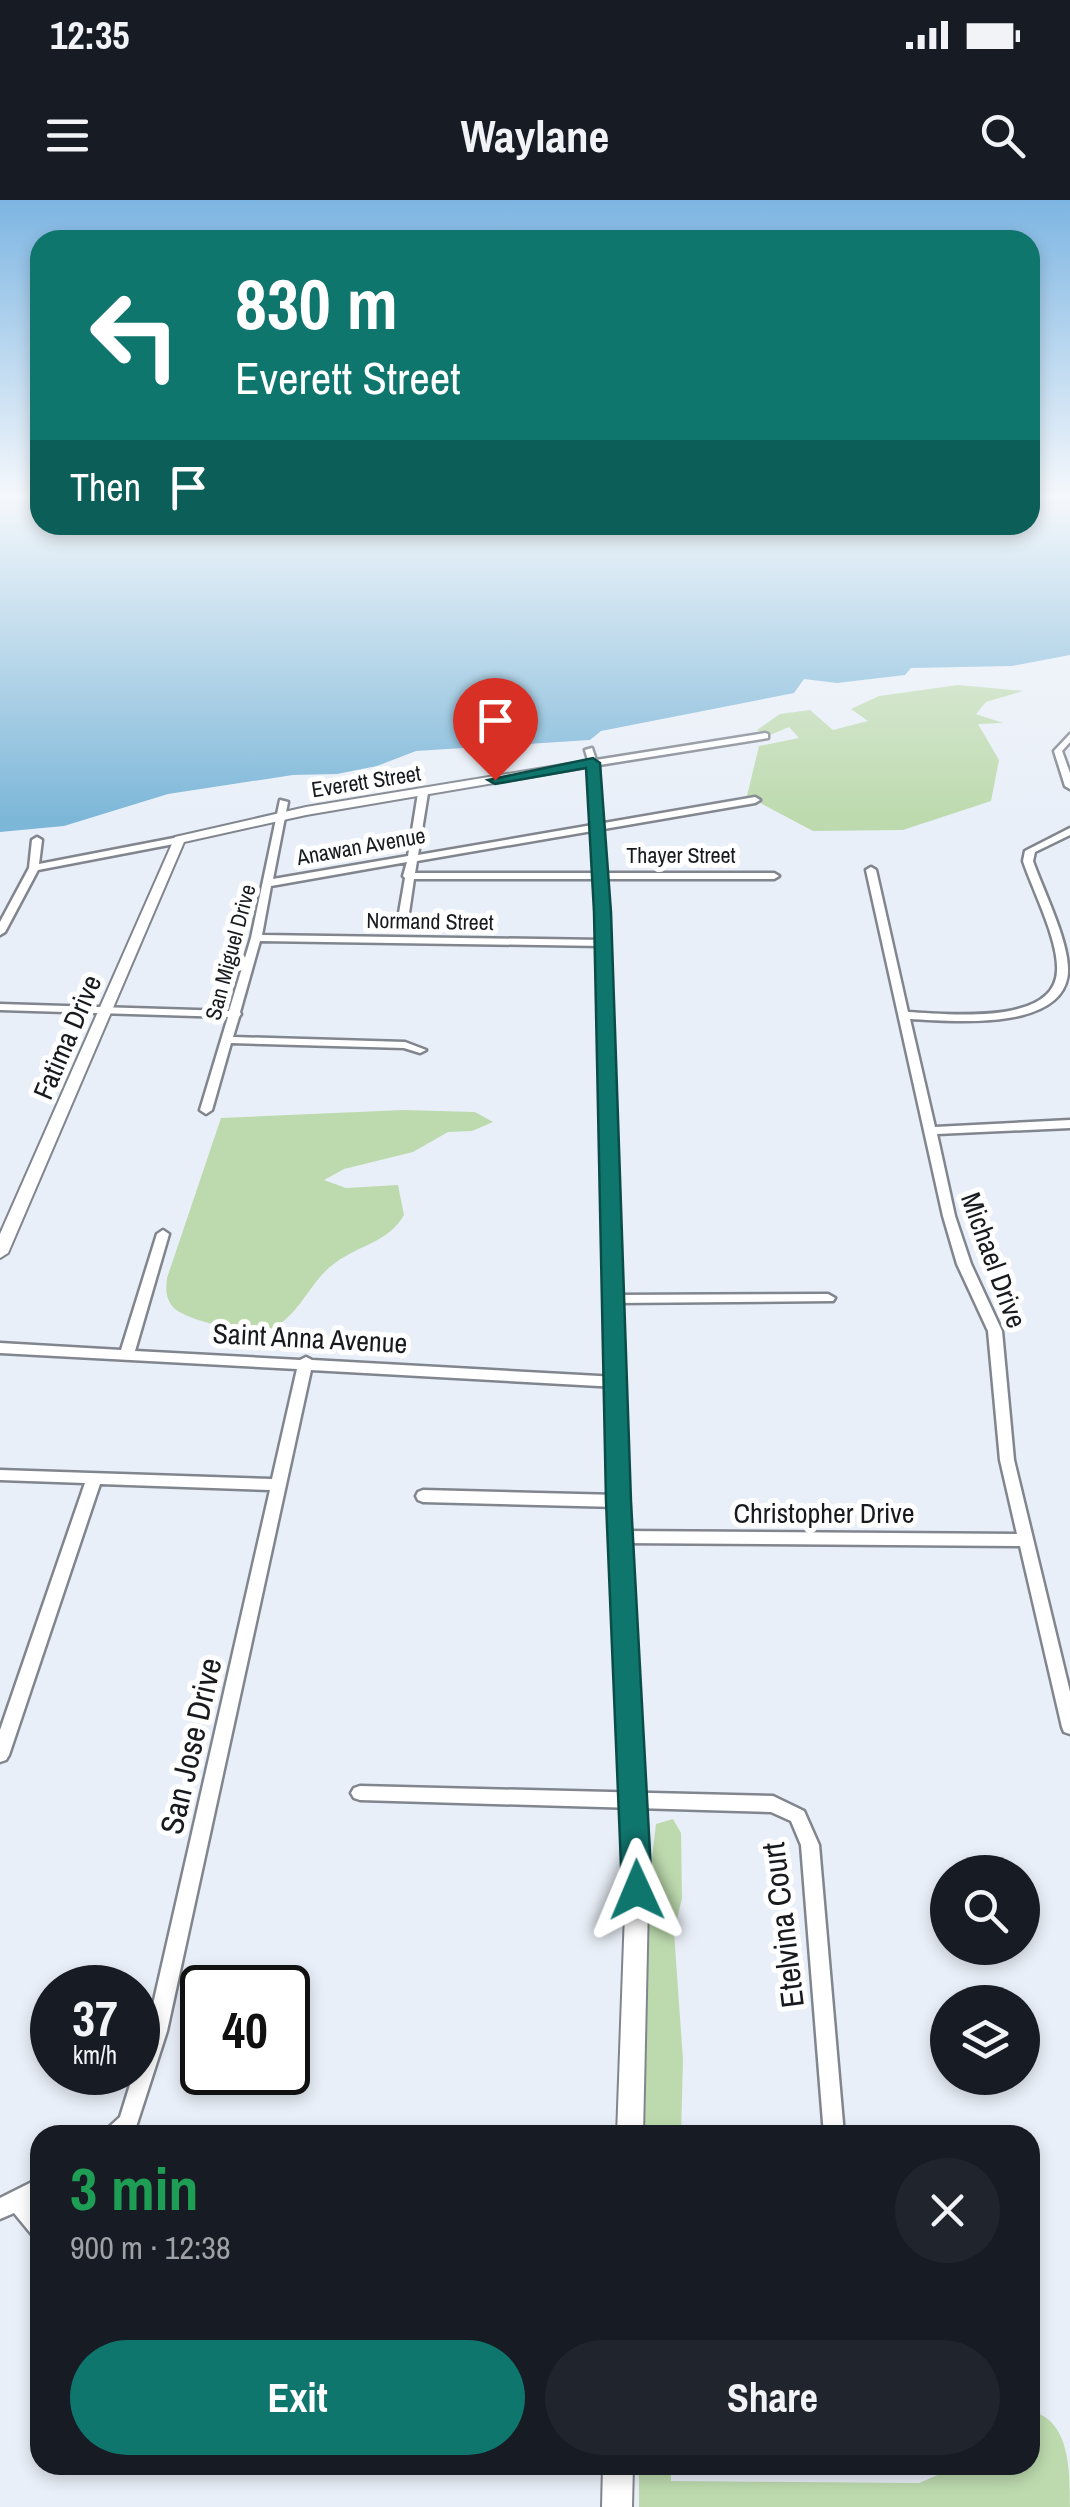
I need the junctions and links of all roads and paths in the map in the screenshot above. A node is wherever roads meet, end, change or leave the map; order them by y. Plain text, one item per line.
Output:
1 (765, 736) dead end
2 (1070, 737) edge
3 (591, 756) junction
4 (1070, 786) edge
5 (423, 792) junction
6 (755, 800) dead end
7 (282, 802) dead end
8 (282, 817) junction
9 (598, 826) junction
10 (1070, 831) edge
11 (38, 840) dead end
12 (180, 840) junction
13 (410, 858) junction
14 (34, 868) junction
15 (871, 870) dead end
16 (599, 874) junction
17 (408, 876) junction
18 (774, 876) dead end
19 (269, 883) junction
20 (404, 914) dead end
21 (3, 920) edge
22 (0, 932) edge
23 (256, 938) junction
24 (603, 943) junction
25 (0, 1007) edge
26 (106, 1009) junction
27 (236, 1014) junction
28 (902, 1015) junction
29 (228, 1040) junction
30 (420, 1050) dead end
31 (206, 1110) dead end
32 (1070, 1124) edge
33 (929, 1131) junction
34 (163, 1234) dead end
35 (0, 1253) edge
36 (828, 1298) dead end
37 (615, 1299) junction
38 (0, 1348) edge
39 (127, 1354) junction
40 (306, 1362) junction
41 (617, 1382) junction
42 (0, 1475) edge
43 (94, 1480) junction
44 (278, 1485) junction
45 (422, 1496) dead end
46 (618, 1501) junction
47 (621, 1537) junction
48 (1026, 1540) junction
49 (1070, 1726) edge
50 (0, 1755) edge
51 (360, 1794) dead end
52 (634, 1798) junction
53 (126, 2125) edge
54 (630, 2125) edge
55 (833, 2125) edge
56 (8, 2205) edge
57 (30, 2222) edge
58 (618, 2475) edge
59 (617, 2507) edge

1 - 3 street, Everett Street
2 - 4 street
3 - 5 street, Everett Street
3 - 9 street
5 - 8 street, Everett Street
5 - 13 street
6 - 9 street, Anawan Avenue
7 - 8 street, San Miguel Drive
8 - 12 street, Everett Street
8 - 19 street, San Miguel Drive
9 - 13 street, Anawan Avenue
9 - 16 street
10 - 28 street
11 - 14 street
12 - 14 street, Everett Street
12 - 26 street, Fatima Drive
13 - 17 street
13 - 19 street, Anawan Avenue
14 - 21 street
15 - 28 street, Michael Drive
16 - 17 street, Thayer Street
16 - 18 street, Thayer Street
16 - 24 street
17 - 20 street
19 - 23 street, San Miguel Drive
21 - 22 street
23 - 24 street, Normand Street
23 - 27 street, San Miguel Drive
24 - 37 street
25 - 26 street
26 - 27 street
26 - 35 street, Fatima Drive
27 - 29 street, San Miguel Drive
28 - 33 street, Michael Drive
29 - 30 street
29 - 31 street, San Miguel Drive
32 - 33 street
33 - 48 street, Michael Drive
34 - 39 street
36 - 37 street
37 - 41 street
38 - 39 street, Saint Anna Avenue
39 - 40 street, Saint Anna Avenue
40 - 41 street, Saint Anna Avenue
40 - 44 street, San Jose Drive
41 - 46 street
42 - 43 street
43 - 44 street
43 - 50 street
44 - 53 street, San Jose Drive
45 - 46 street
46 - 47 street
47 - 48 street, Christopher Drive
47 - 52 street
48 - 49 street, Michael Drive
51 - 52 street, Etelvina Court
52 - 54 street
52 - 55 street, Etelvina Court
56 - 57 street
58 - 59 street

